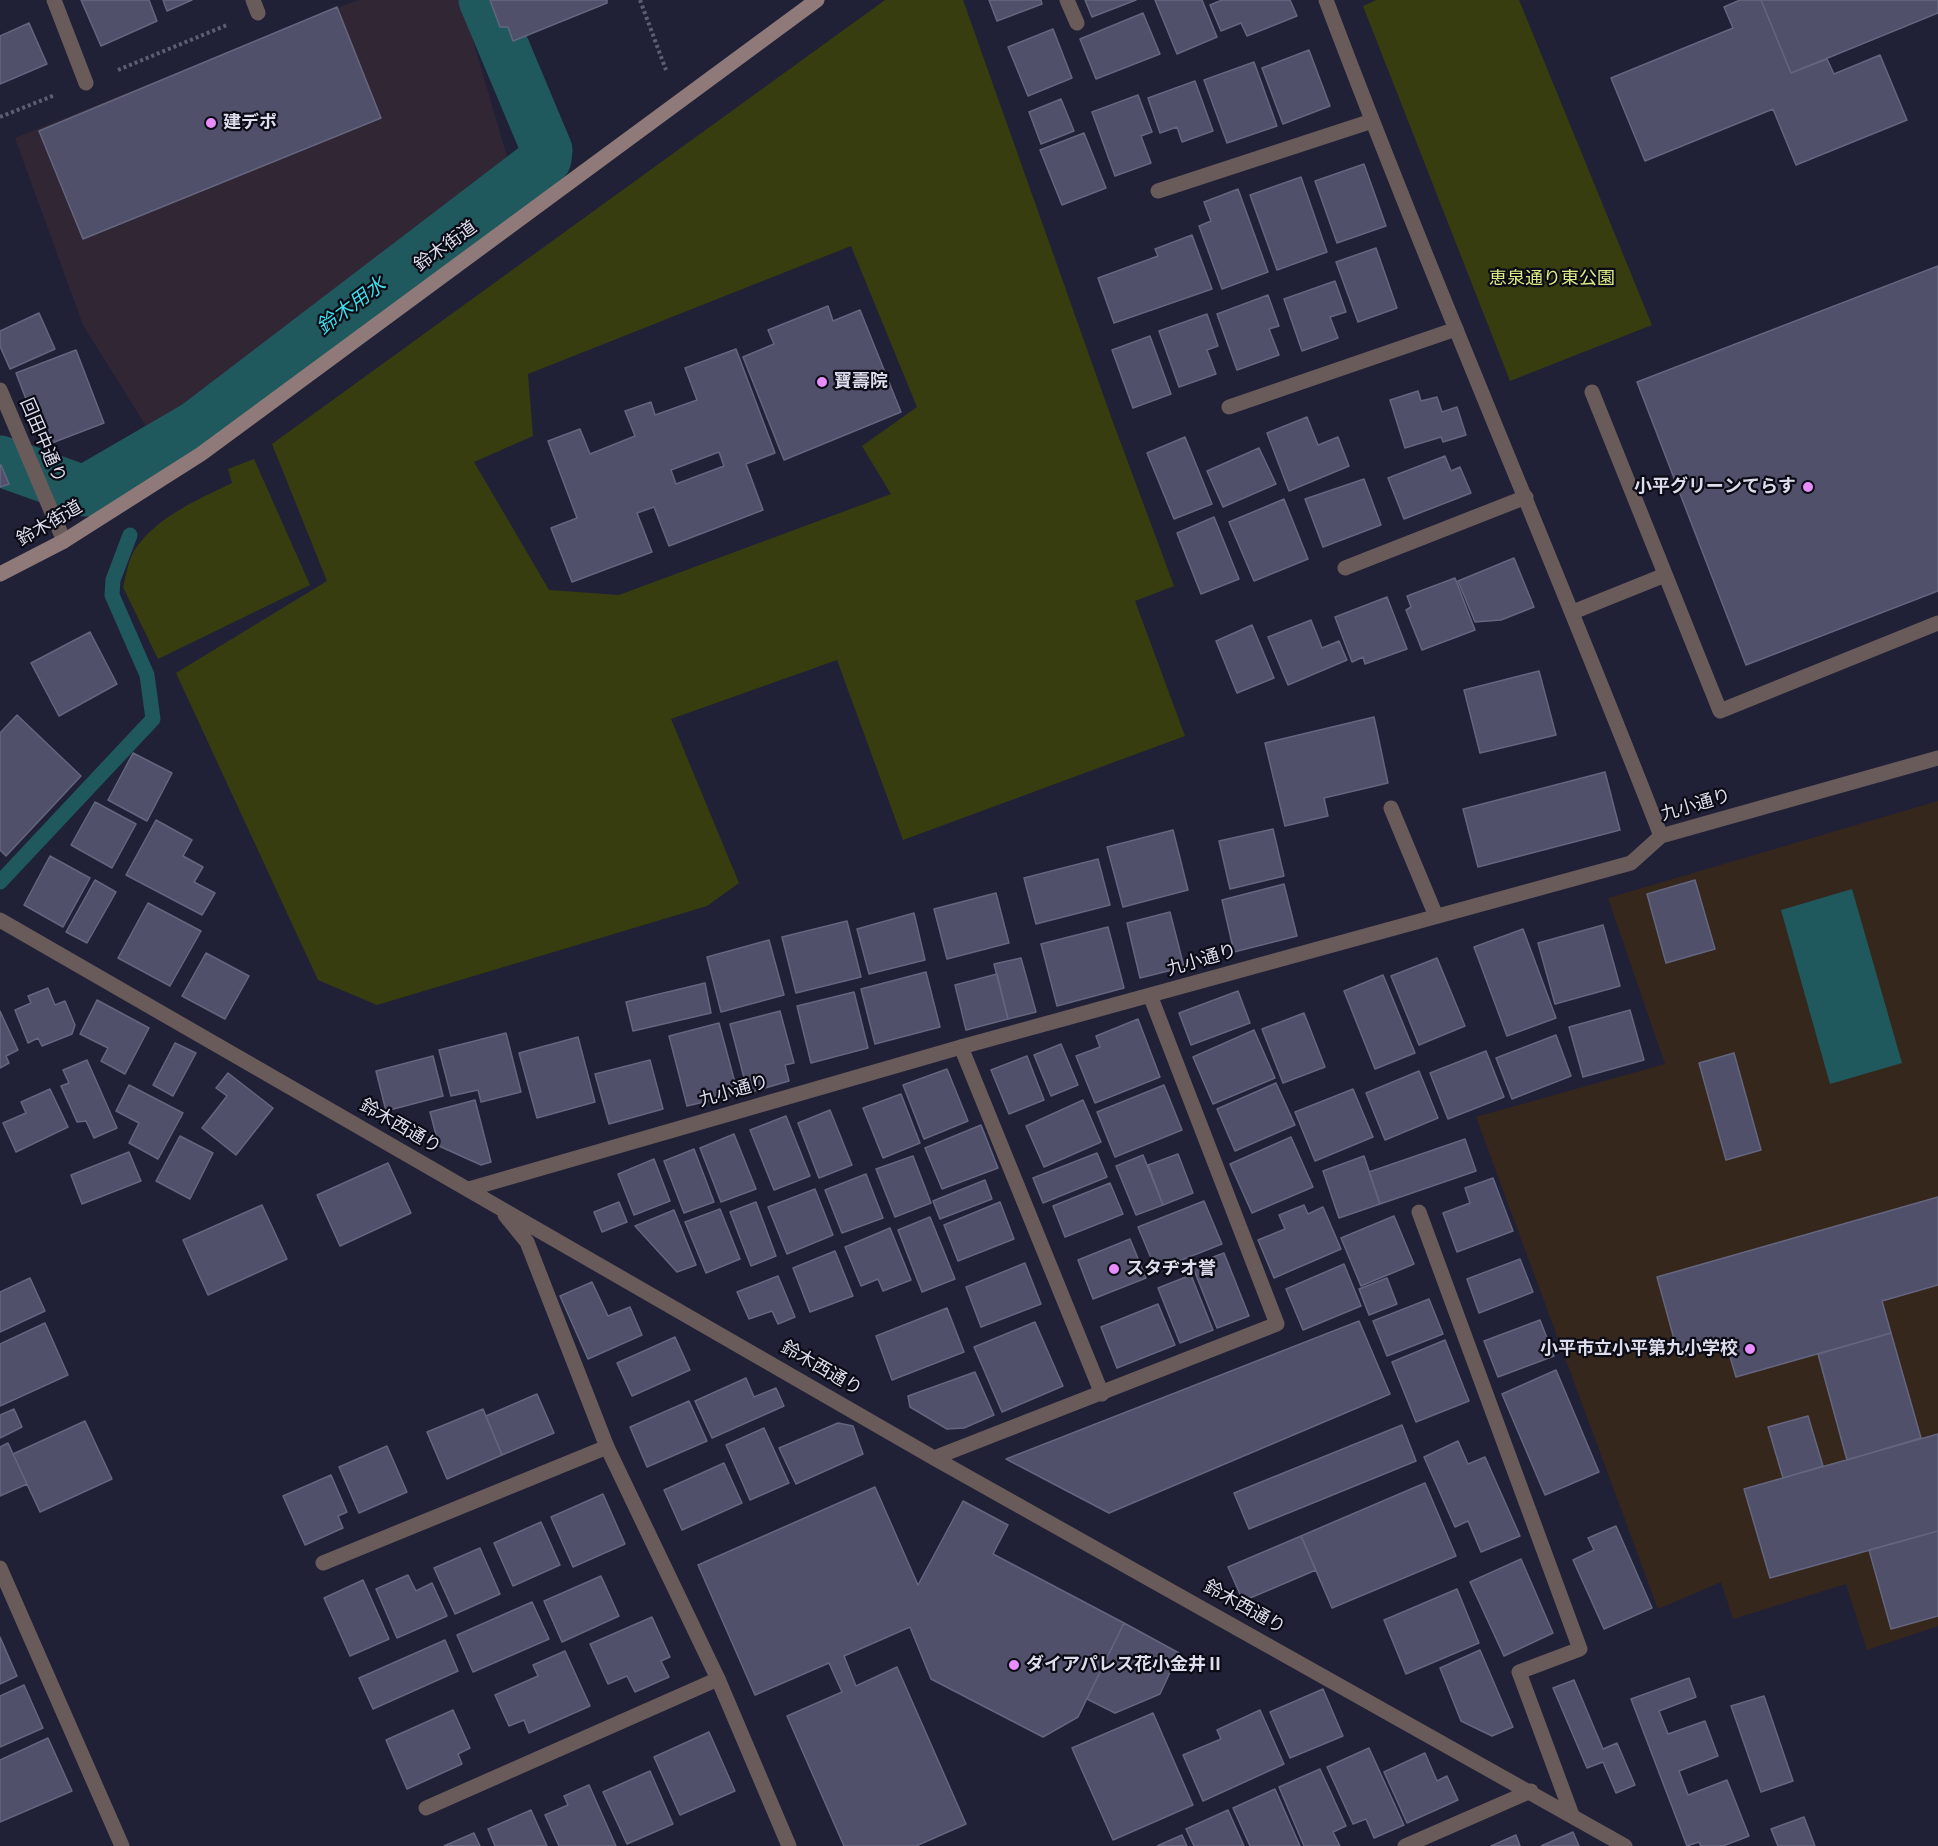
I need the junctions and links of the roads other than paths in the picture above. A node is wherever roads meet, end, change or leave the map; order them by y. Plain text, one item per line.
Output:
1 (54, 0) edge
2 (818, 0) edge
3 (1067, 0) edge
4 (1326, 0) edge
5 (1077, 23) dead end
6 (86, 83) road end
7 (1372, 121) junction
8 (1158, 191) dead end
9 (1456, 328) junction
10 (0, 390) edge
11 (1592, 392) dead end
12 (1229, 406) dead end
13 (1526, 497) junction
14 (64, 541) junction
15 (1345, 568) dead end
16 (0, 574) edge
17 (1665, 575) junction
18 (1573, 612) junction
19 (1938, 623) edge
20 (1938, 758) edge
21 (1391, 808) dead end
22 (1661, 836) junction
23 (1437, 915) junction
24 (1, 921) edge
25 (1150, 995) junction
26 (961, 1047) junction
27 (469, 1189) junction
28 (500, 1208) junction
29 (1419, 1212) dead end
30 (1102, 1394) junction
31 (607, 1447) junction
32 (934, 1458) junction
33 (323, 1563) dead end
34 (0, 1568) edge
35 (718, 1679) junction
36 (1531, 1791) junction
37 (426, 1808) dead end
38 (1572, 1815) junction
39 (122, 1846) edge
40 (789, 1846) edge
41 (1405, 1846) edge
42 (1625, 1846) edge

1 - 6 street
2 - 14 main road, 鈴木街道
3 - 5 street
4 - 7 street
7 - 8 street
7 - 9 street
9 - 12 street
9 - 13 street
10 - 14 street, 回田中通り
11 - 17 street
13 - 15 street
13 - 18 street
14 - 16 main road, 鈴木街道
17 - 18 street
17 - 19 street
18 - 22 street
20 - 22 street, 九小通り
21 - 23 street
22 - 23 street, 九小通り
23 - 25 street, 九小通り
24 - 27 street, 鈴木西通り
25 - 26 street, 九小通り
25 - 30 street
26 - 27 street, 九小通り
26 - 30 street
27 - 28 street, 鈴木西通り
28 - 31 street
28 - 32 street, 鈴木西通り
29 - 38 street
30 - 32 street
31 - 33 street
31 - 35 street
32 - 36 street, 鈴木西通り
34 - 39 street
35 - 37 street
35 - 40 street
36 - 38 street, 鈴木西通り
36 - 41 street
38 - 42 street, 鈴木西通り

